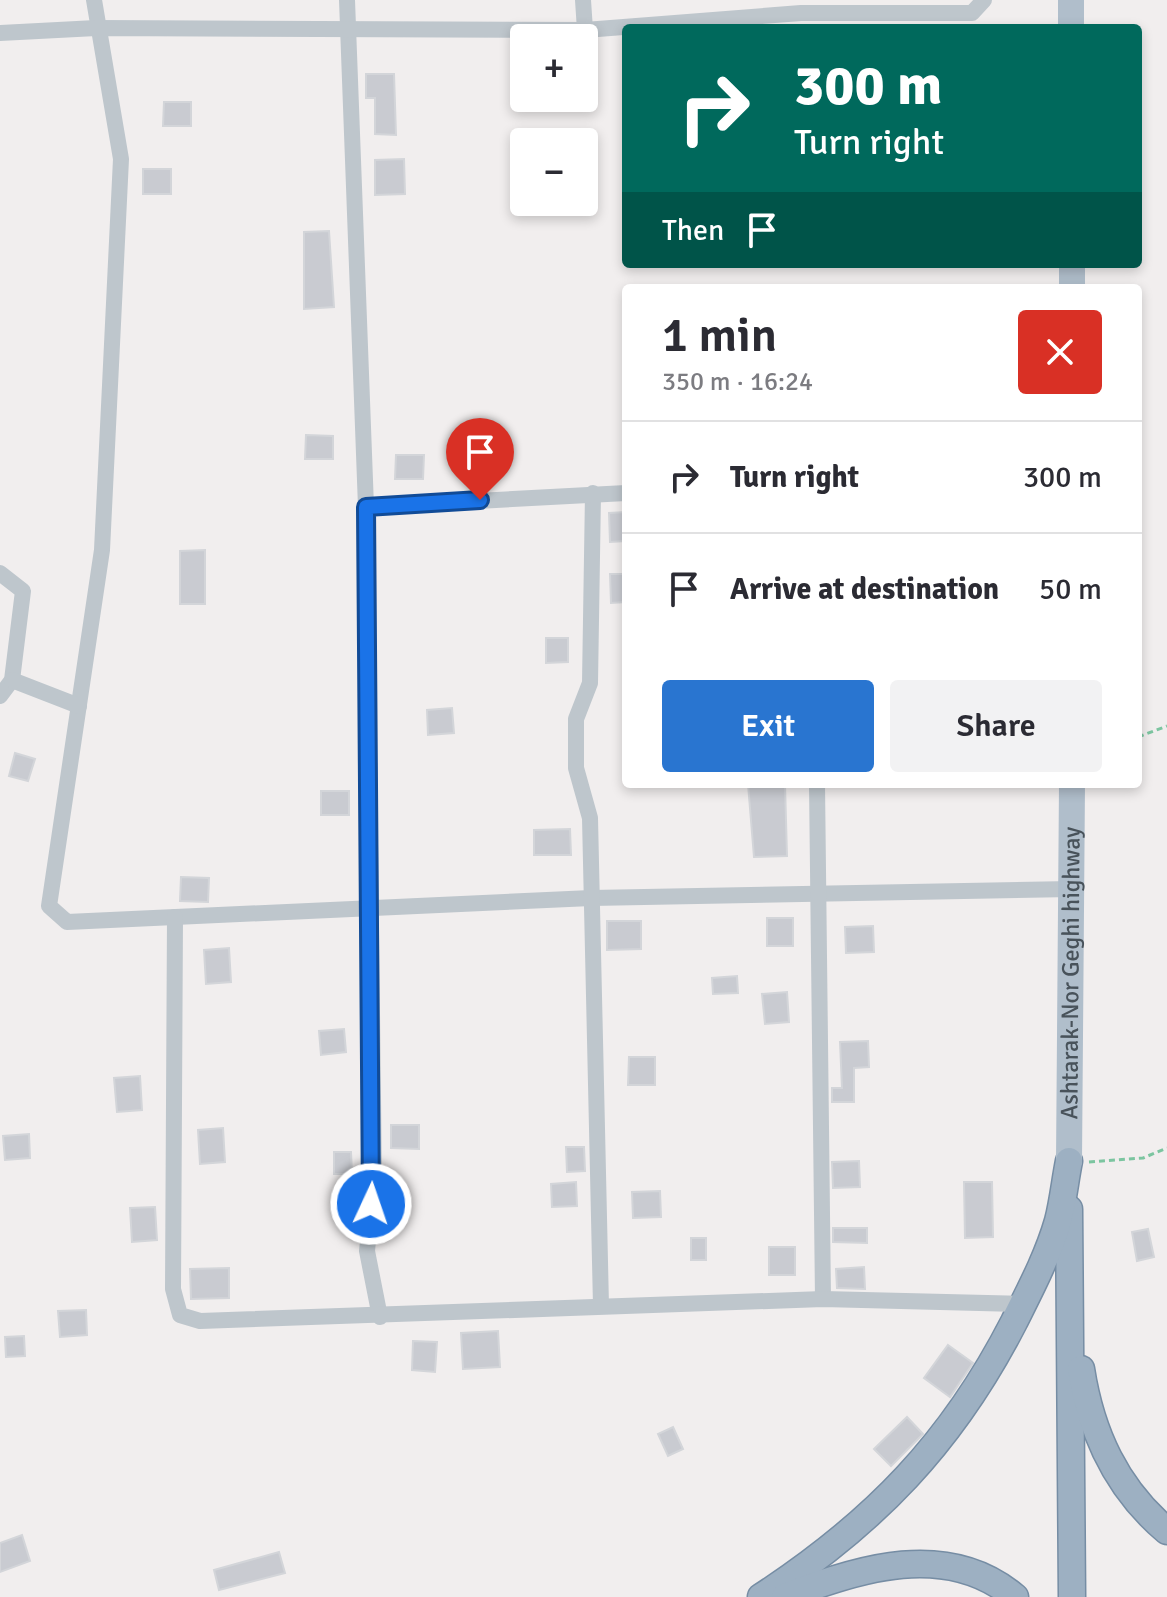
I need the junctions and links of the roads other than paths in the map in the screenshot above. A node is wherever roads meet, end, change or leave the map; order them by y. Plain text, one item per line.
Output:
1 (94, 0) edge
2 (347, 0) edge
3 (583, 0) edge
4 (984, 0) edge
5 (1071, 0) edge
6 (801, 6) edge
7 (585, 24) edge
8 (639, 24) edge
9 (1071, 24) edge
10 (622, 26) edge
11 (96, 28) junction
12 (598, 29) edge
13 (346, 30) junction
14 (510, 30) edge
15 (0, 33) edge
16 (593, 493) junction
17 (622, 493) edge
18 (366, 507) junction
19 (0, 573) edge
20 (12, 680) junction
21 (0, 696) edge
22 (79, 706) junction
23 (817, 788) edge
24 (1072, 788) edge
25 (1072, 889) junction
26 (820, 891) junction
27 (591, 898) junction
28 (371, 911) junction
29 (175, 917) junction
30 (1069, 1161) junction
31 (1068, 1280) junction
32 (823, 1299) junction
33 (1023, 1304) junction
34 (601, 1306) junction
35 (380, 1317) junction
36 (1167, 1531) edge
37 (761, 1597) edge
38 (785, 1597) edge
39 (1015, 1597) edge
40 (1072, 1597) edge

1 - 11 street
2 - 13 street
3 - 7 street
4 - 6 street
5 - 9 main road
6 - 8 street
10 - 12 street
11 - 13 street
11 - 15 street
11 - 22 street
13 - 14 street
13 - 18 street
16 - 17 street
16 - 18 street
16 - 27 street
18 - 28 street
19 - 20 street
20 - 21 street
20 - 22 street
22 - 29 street
23 - 26 street
24 - 25 main road, Ashtarak-Nor Geghi highway
25 - 26 street
25 - 30 main road, Ashtarak-Nor Geghi highway
26 - 27 street
26 - 32 street
27 - 28 street
27 - 34 street
28 - 29 street
28 - 35 street
29 - 35 street
30 - 31 highway
30 - 33 highway
31 - 36 highway
31 - 40 highway
32 - 33 street
32 - 34 street
33 - 37 highway
34 - 35 street
38 - 39 highway

